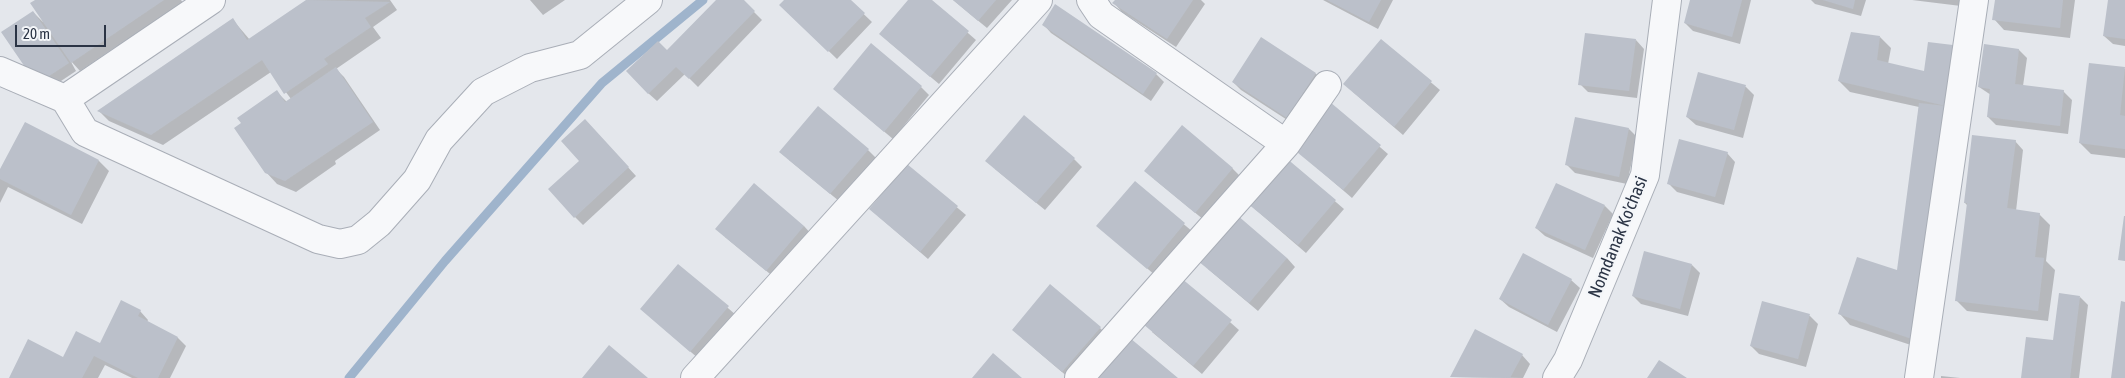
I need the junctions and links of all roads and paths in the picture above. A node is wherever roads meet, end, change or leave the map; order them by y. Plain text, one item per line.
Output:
1 (210, 0) edge
2 (648, 0) edge
3 (1038, 0) edge
4 (1091, 0) edge
5 (1668, 0) edge
6 (1974, 0) edge
7 (0, 71) edge
8 (1327, 85) dead end
9 (65, 99) junction
10 (1286, 144) junction
11 (695, 378) edge
12 (1079, 378) edge
13 (1557, 378) edge
14 (1919, 378) edge

1 - 9 street
2 - 9 street
3 - 11 street
4 - 10 street
5 - 13 street, Nomdanak Ko'chasi
6 - 14 street
7 - 9 street
8 - 10 street
10 - 12 street

